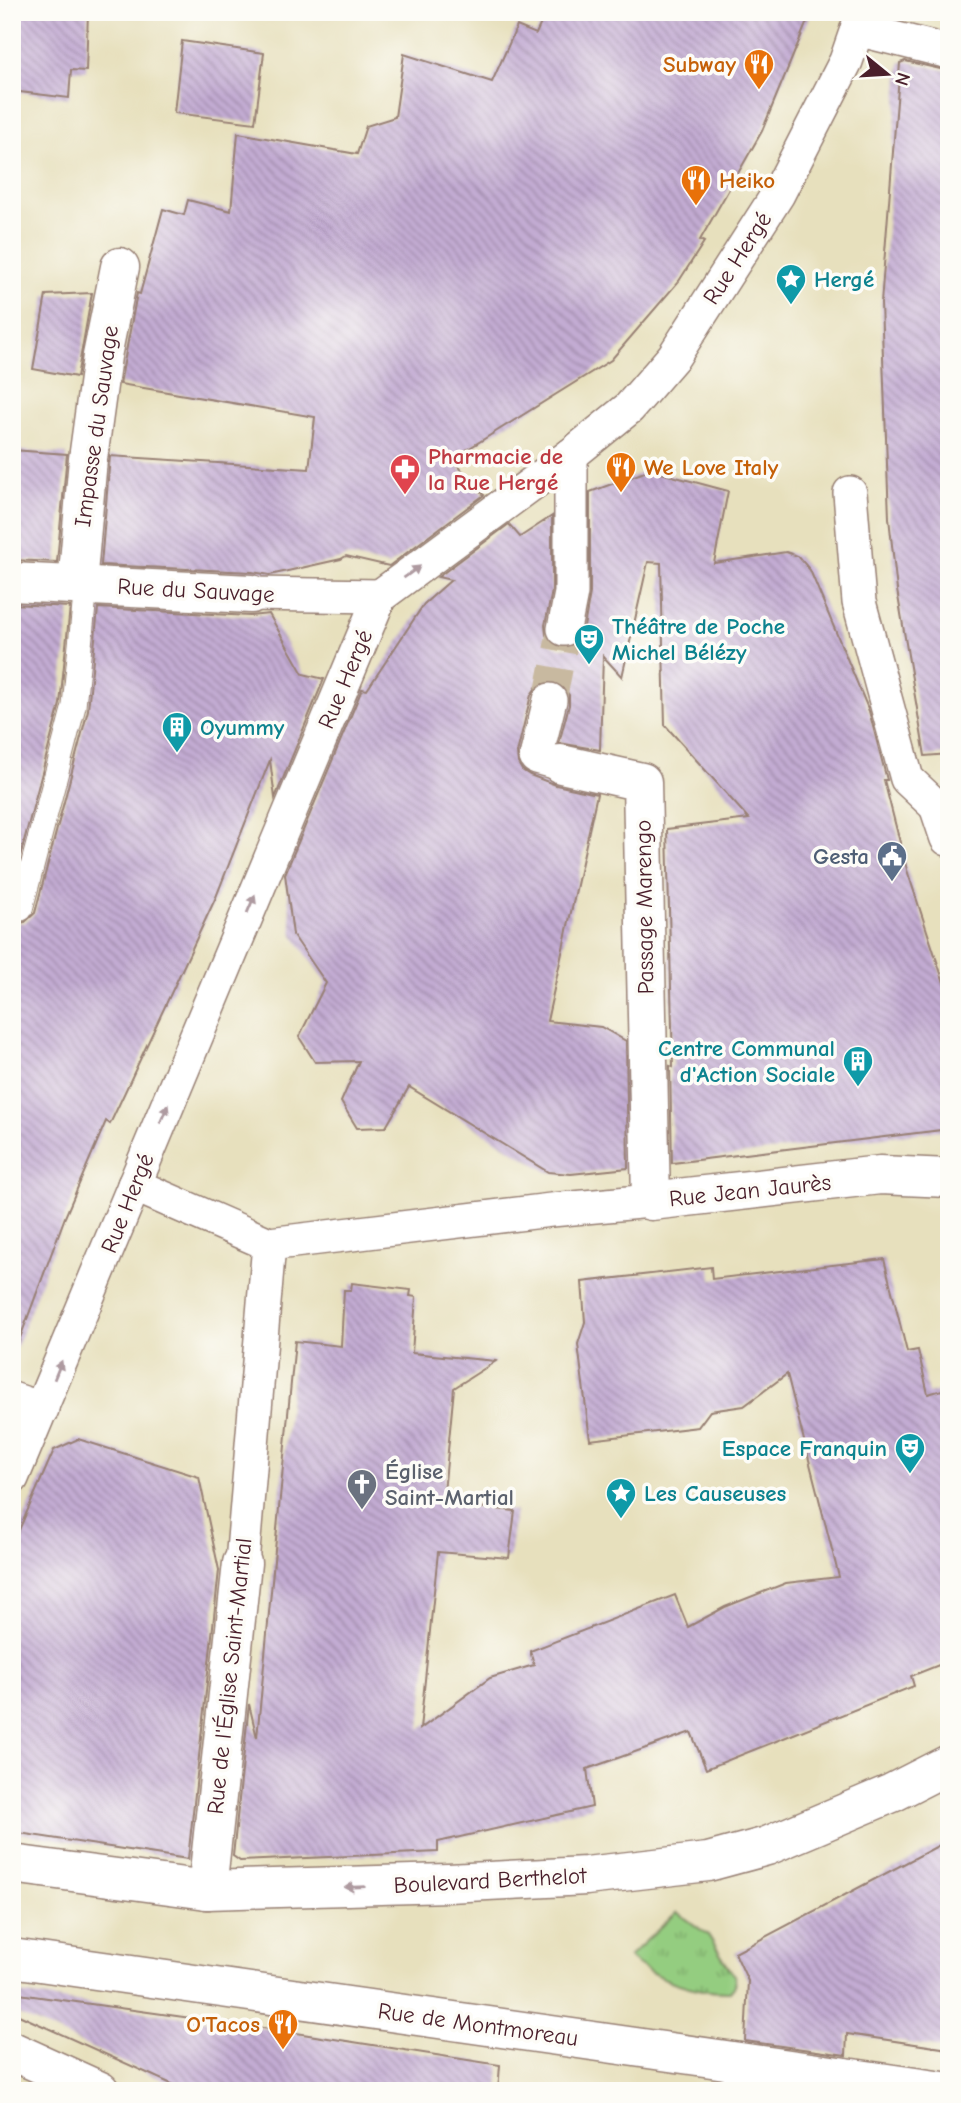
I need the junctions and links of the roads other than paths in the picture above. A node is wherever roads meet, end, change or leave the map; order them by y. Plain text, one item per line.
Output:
1 (860, 21) edge
2 (949, 52) edge
3 (120, 267) dead end
4 (571, 455) junction
5 (849, 494) dead end
6 (12, 582) edge
7 (81, 585) junction
8 (251, 594) joint
9 (380, 596) junction
10 (564, 629) tunnel mouth
11 (550, 700) tunnel mouth
12 (561, 764) joint
13 (946, 817) edge
14 (21, 909) dead end
15 (949, 1178) edge
16 (134, 1185) junction
17 (651, 1200) junction
18 (270, 1244) junction
19 (27, 1404) edge
20 (12, 1478) edge
21 (242, 1563) joint
22 (949, 1765) edge
23 (12, 1864) edge
24 (206, 1890) junction
25 (12, 1958) edge
26 (12, 2051) edge
27 (100, 2091) edge
28 (943, 2091) edge

1 - 2 street
1 - 4 street, Rue Hergé
3 - 7 street, Impasse du Sauvage
9 -> 4 street, Rue Hergé
4 - 10 street
5 - 13 street
6 - 7 street, Rue du Sauvage
7 - 8 street, Rue du Sauvage
7 - 14 lane
8 - 9 street, Rue du Sauvage
16 -> 9 street, Rue Hergé
11 - 12 street, Passage Marengo
12 - 17 street, Passage Marengo
15 - 17 street, Rue Jean Jaurès
16 - 18 street
19 -> 16 street, Rue Hergé
17 - 18 street, Rue Jean Jaurès
18 - 21 street, Rue de l'Église Saint-Martial
19 - 20 street, Rue Hergé
21 - 24 street, Rue de l'Église Saint-Martial
22 -> 24 street, Boulevard Berthelot
23 - 24 street, Boulevard Berthelot
25 - 28 street, Rue de Montmoreau
26 - 27 street

